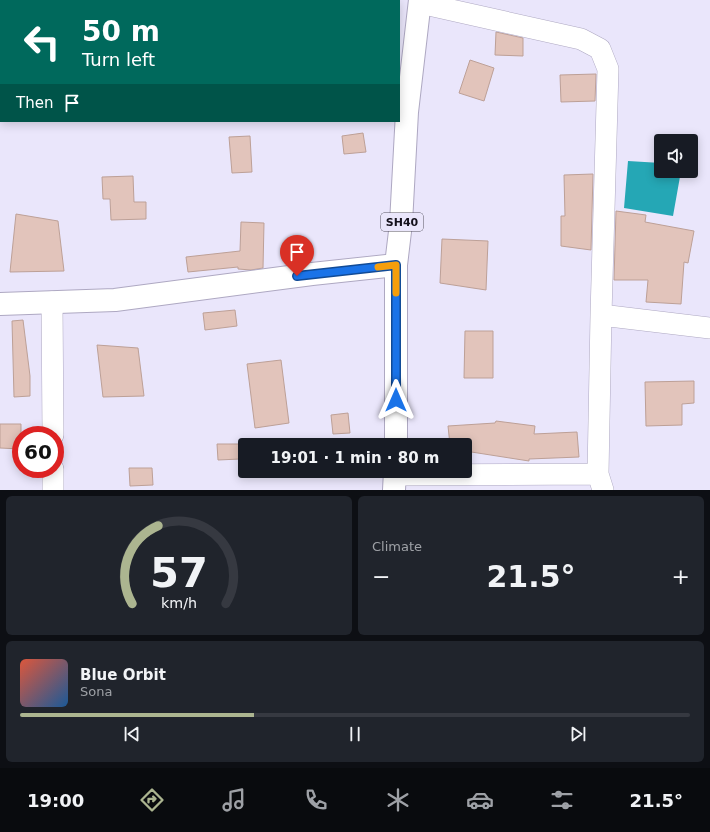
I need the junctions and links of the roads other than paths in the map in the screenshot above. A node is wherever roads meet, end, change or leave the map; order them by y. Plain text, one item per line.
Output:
1 (420, 2) edge
2 (396, 265) junction
3 (52, 302) junction
4 (0, 304) edge
5 (600, 315) junction
6 (710, 328) edge
7 (53, 426) edge
8 (396, 438) edge
9 (53, 478) edge
10 (395, 479) edge
11 (601, 482) edge
12 (54, 490) edge

1 - 2 main road, SH40
1 - 5 street
2 - 3 main road
2 - 8 main road, SH40
3 - 4 main road
3 - 7 street
5 - 6 street
5 - 11 street
9 - 12 street
10 - 11 street

